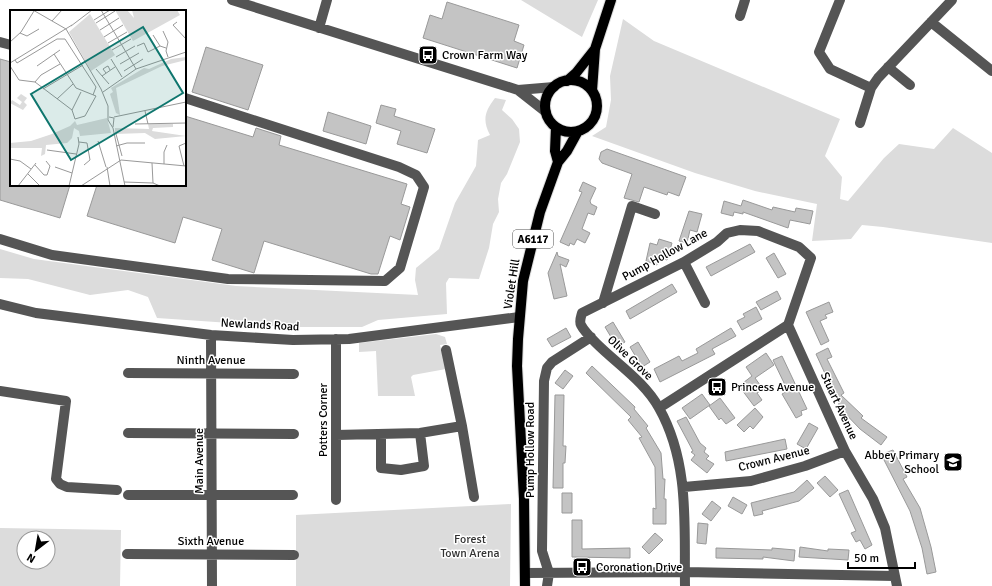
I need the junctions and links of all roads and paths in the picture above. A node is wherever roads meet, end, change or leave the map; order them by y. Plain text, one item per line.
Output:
1 (232, 0) edge
2 (327, 0) edge
3 (611, 0) edge
4 (745, 0) edge
5 (840, 0) edge
6 (952, 0) edge
7 (740, 16) dead end
8 (931, 22) junction
9 (319, 28) junction
10 (0, 42) edge
11 (10, 45) edge
12 (595, 49) junction
13 (888, 67) junction
14 (992, 71) edge
15 (567, 81) junction
16 (910, 85) dead end
17 (554, 86) junction
18 (871, 88) junction
19 (518, 90) junction
20 (592, 91) junction
21 (186, 98) edge
22 (546, 112) junction
23 (860, 123) dead end
24 (556, 127) junction
25 (578, 131) junction
26 (558, 162) junction
27 (655, 214) dead end
28 (0, 239) edge
29 (684, 262) junction
30 (603, 303) junction
31 (706, 303) dead end
32 (0, 304) edge
33 (519, 317) junction
34 (788, 326) junction
35 (212, 335) junction
36 (591, 337) junction
37 (336, 339) junction
38 (446, 350) dead end
39 (128, 373) dead end
40 (212, 373) junction
41 (294, 374) dead end
42 (0, 391) edge
43 (659, 408) junction
44 (462, 426) junction
45 (128, 433) dead end
46 (212, 433) junction
47 (420, 433) junction
48 (294, 434) dead end
49 (336, 435) junction
50 (380, 435) junction
51 (845, 451) junction
52 (684, 487) junction
53 (117, 490) dead end
54 (128, 495) dead end
55 (212, 495) junction
56 (293, 495) dead end
57 (474, 497) dead end
58 (336, 500) dead end
59 (127, 554) dead end
60 (212, 555) junction
61 (294, 555) dead end
62 (685, 572) junction
63 (525, 573) junction
64 (549, 573) junction
65 (896, 581) edge
66 (212, 586) edge
67 (525, 586) edge
68 (547, 586) edge
69 (685, 586) edge

1 - 9 street
2 - 9 street
3 - 12 main road, A6117
4 - 7 street
5 - 18 street
6 - 8 street
8 - 13 street
8 - 14 street
9 - 19 street
10 - 11 street
12 - 15 main road, A6117
12 - 20 main road, A6117
13 - 16 street
13 - 18 street
15 - 17 main road, A6117
15 - 20 main road
17 - 19 street
17 - 22 main road
18 - 23 street
19 - 22 street
20 - 25 main road, A6117
21 - 28 street
22 - 24 main road
24 - 25 main road
24 - 26 main road, Violet Hill / A6117
25 - 26 main road, Violet Hill / A6117
26 - 33 main road, Violet Hill / A6117
27 - 30 street
29 - 30 street, Pump Hollow Lane
29 - 31 street
29 - 34 street, Pump Hollow Lane
30 - 36 street, Olive Grove
32 - 35 street, Newlands Road
33 - 37 street, Newlands Road
33 - 63 main road, Pump Hollow Road / A6117
34 - 43 street
34 - 51 street, Stuart Avenue
35 - 37 street, Newlands Road
35 - 40 street, Main Avenue
36 - 43 street, Olive Grove
36 - 64 street, Pump Hollow Road
37 - 49 street, Potters Corner
38 - 44 street
39 - 40 street, Ninth Avenue
40 - 41 street, Ninth Avenue
40 - 46 street, Main Avenue
42 - 53 street
43 - 52 street, Olive Grove
44 - 47 street
44 - 57 street
45 - 46 street
46 - 48 street
46 - 55 street, Main Avenue
47 - 50 street
47 - 50 street
49 - 50 street
49 - 58 street, Potters Corner
51 - 52 street, Crown Avenue
51 - 65 street, Stuart Avenue
52 - 62 street, Olive Grove
54 - 55 street
55 - 56 street
55 - 60 street, Main Avenue
59 - 60 street, Sixth Avenue
60 - 61 street, Sixth Avenue
60 - 66 street, Main Avenue
62 - 64 street
62 - 65 street
62 - 69 street, Olive Grove
63 - 64 street
63 - 67 main road, Pump Hollow Road / A6117
64 - 68 street, Pump Hollow Road

